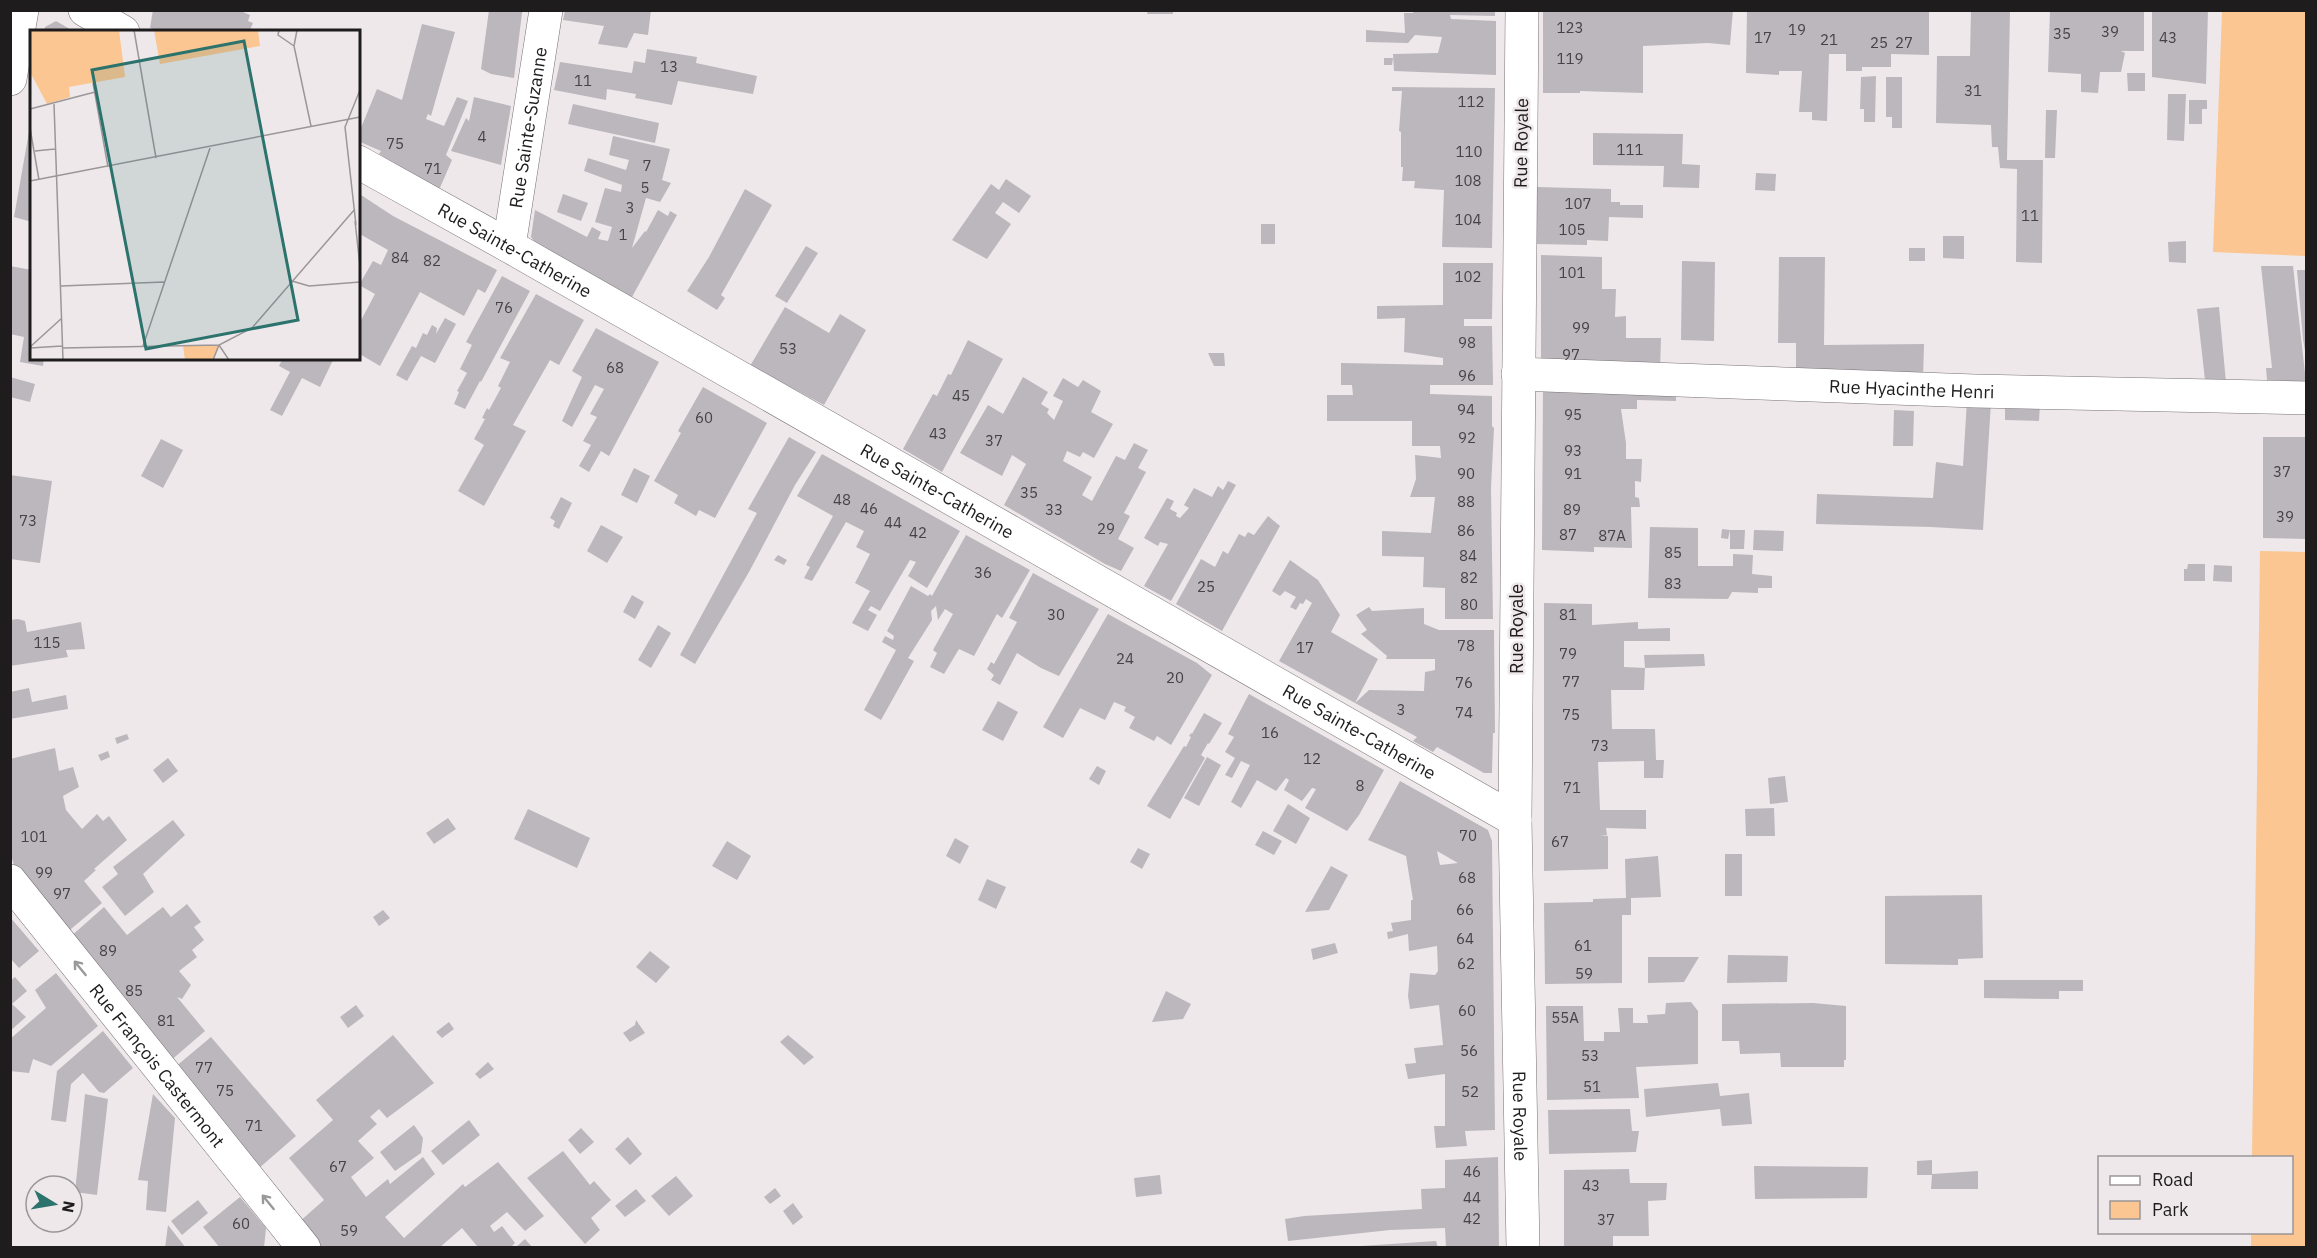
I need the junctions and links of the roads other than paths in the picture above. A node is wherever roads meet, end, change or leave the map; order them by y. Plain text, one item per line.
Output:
1 (22, 10) edge
2 (85, 10) edge
3 (546, 10) edge
4 (1522, 10) edge
5 (120, 30) edge
6 (10, 79) edge
7 (360, 163) edge
8 (509, 246) junction
9 (1518, 374) junction
10 (2307, 398) edge
11 (1515, 820) junction
12 (10, 881) edge
13 (304, 1248) edge
14 (1523, 1248) edge

1 - 6 street
2 - 5 street
3 - 8 street, Rue Sainte-Suzanne
4 - 9 street, Rue Royale
7 - 8 street, Rue Sainte-Catherine
8 - 11 street, Rue Sainte-Catherine
9 - 10 street, Rue Hyacinthe Henri
9 - 11 street, Rue Royale
11 - 14 street, Rue Royale
13 -> 12 street, Rue François Castermont

